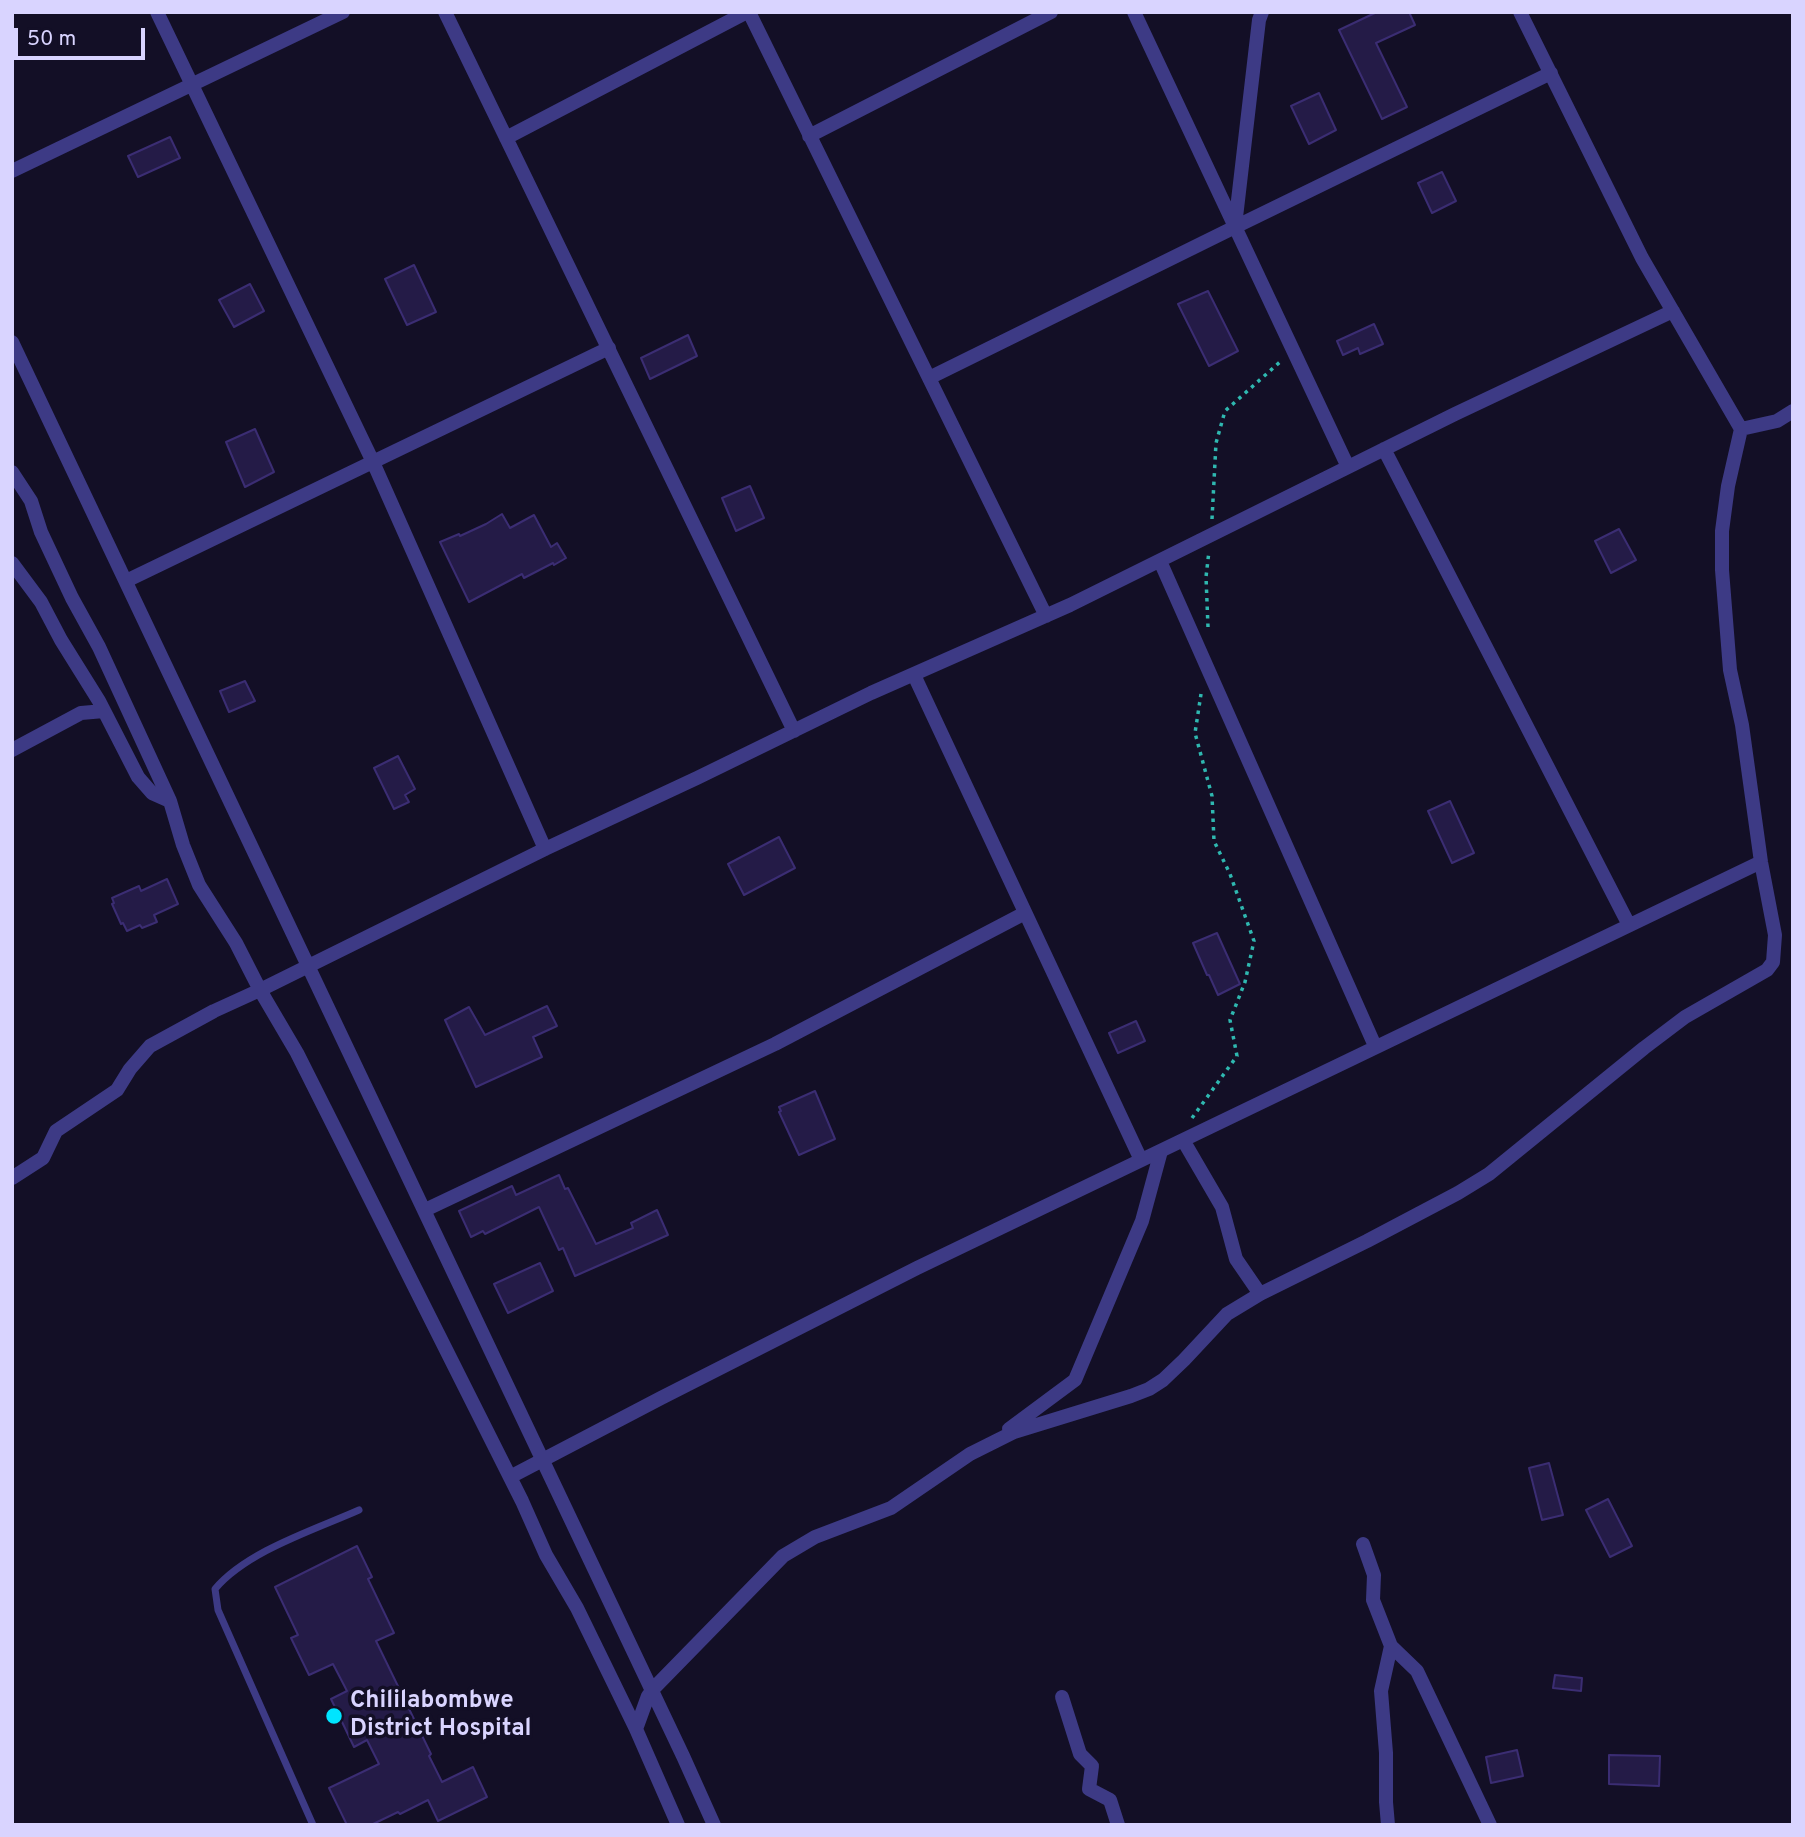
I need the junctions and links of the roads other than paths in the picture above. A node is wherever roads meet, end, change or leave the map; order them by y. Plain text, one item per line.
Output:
1 (157, 12) edge
2 (343, 12) edge
3 (445, 12) edge
4 (748, 12) edge
5 (1051, 12) edge
6 (1134, 12) edge
7 (1262, 12) edge
8 (1520, 12) edge
9 (1551, 74) junction
10 (192, 85) junction
11 (809, 136) junction
12 (506, 138) junction
13 (12, 171) edge
14 (1235, 227) junction
15 (1673, 311) junction
16 (12, 342) edge
17 (608, 348) junction
18 (929, 378) junction
19 (1793, 411) edge
20 (1741, 429) junction
21 (1384, 449) junction
22 (373, 462) junction
23 (1348, 467) junction
24 (12, 472) edge
25 (1160, 561) junction
26 (12, 563) edge
27 (126, 581) junction
28 (1046, 616) junction
29 (914, 675) junction
30 (104, 711) junction
31 (794, 731) junction
32 (12, 750) edge
33 (170, 801) junction
34 (545, 849) junction
35 (1761, 862) junction
36 (1025, 913) junction
37 (1629, 925) junction
38 (309, 967) junction
39 (260, 990) junction
40 (1376, 1046) junction
41 (1185, 1133) junction
42 (1161, 1151) junction
43 (1141, 1160) junction
44 (12, 1178) edge
45 (425, 1210) junction
46 (1260, 1294) junction
47 (987, 1446) junction
48 (543, 1461) junction
49 (510, 1477) junction
50 (359, 1510) dead end
51 (1363, 1544) dead end
52 (1391, 1646) junction
53 (652, 1691) junction
54 (1062, 1698) dead end
55 (636, 1729) junction
56 (313, 1825) edge
57 (678, 1825) edge
58 (714, 1825) edge
59 (1118, 1825) edge
60 (1388, 1825) edge
61 (1490, 1825) edge

1 - 10 street
2 - 10 street
3 - 12 street
4 - 11 street
4 - 12 street
5 - 11 street
6 - 14 street
7 - 14 street
8 - 9 street
9 - 14 street
9 - 15 street
10 - 13 street
10 - 22 street
11 - 18 street
12 - 17 street
14 - 18 street
14 - 23 street
15 - 20 street
15 - 21 street
16 - 27 street
17 - 22 street
17 - 31 street
18 - 28 street
19 - 20 street
20 - 35 street
21 - 23 street
21 - 37 street
22 - 27 street
22 - 34 street
23 - 25 street
24 - 33 street
25 - 28 street
25 - 40 street
26 - 30 street
27 - 38 street
28 - 29 street
29 - 31 street
29 - 36 street
30 - 32 street
30 - 33 street
31 - 34 street
33 - 39 street
34 - 38 street
35 - 37 street
35 - 46 street
36 - 43 street
36 - 45 street
37 - 40 street
38 - 39 street
38 - 45 street
39 - 44 street
39 - 49 street
40 - 41 street
41 - 42 street
41 - 46 street
42 - 43 street
42 - 47 street
43 - 48 street
45 - 48 street
46 - 47 street
47 - 53 street
48 - 49 street
48 - 53 street
49 - 55 street
50 - 56 lane
51 - 52 street
52 - 60 street
52 - 61 street
53 - 55 street
53 - 58 street
54 - 59 street
55 - 57 street

